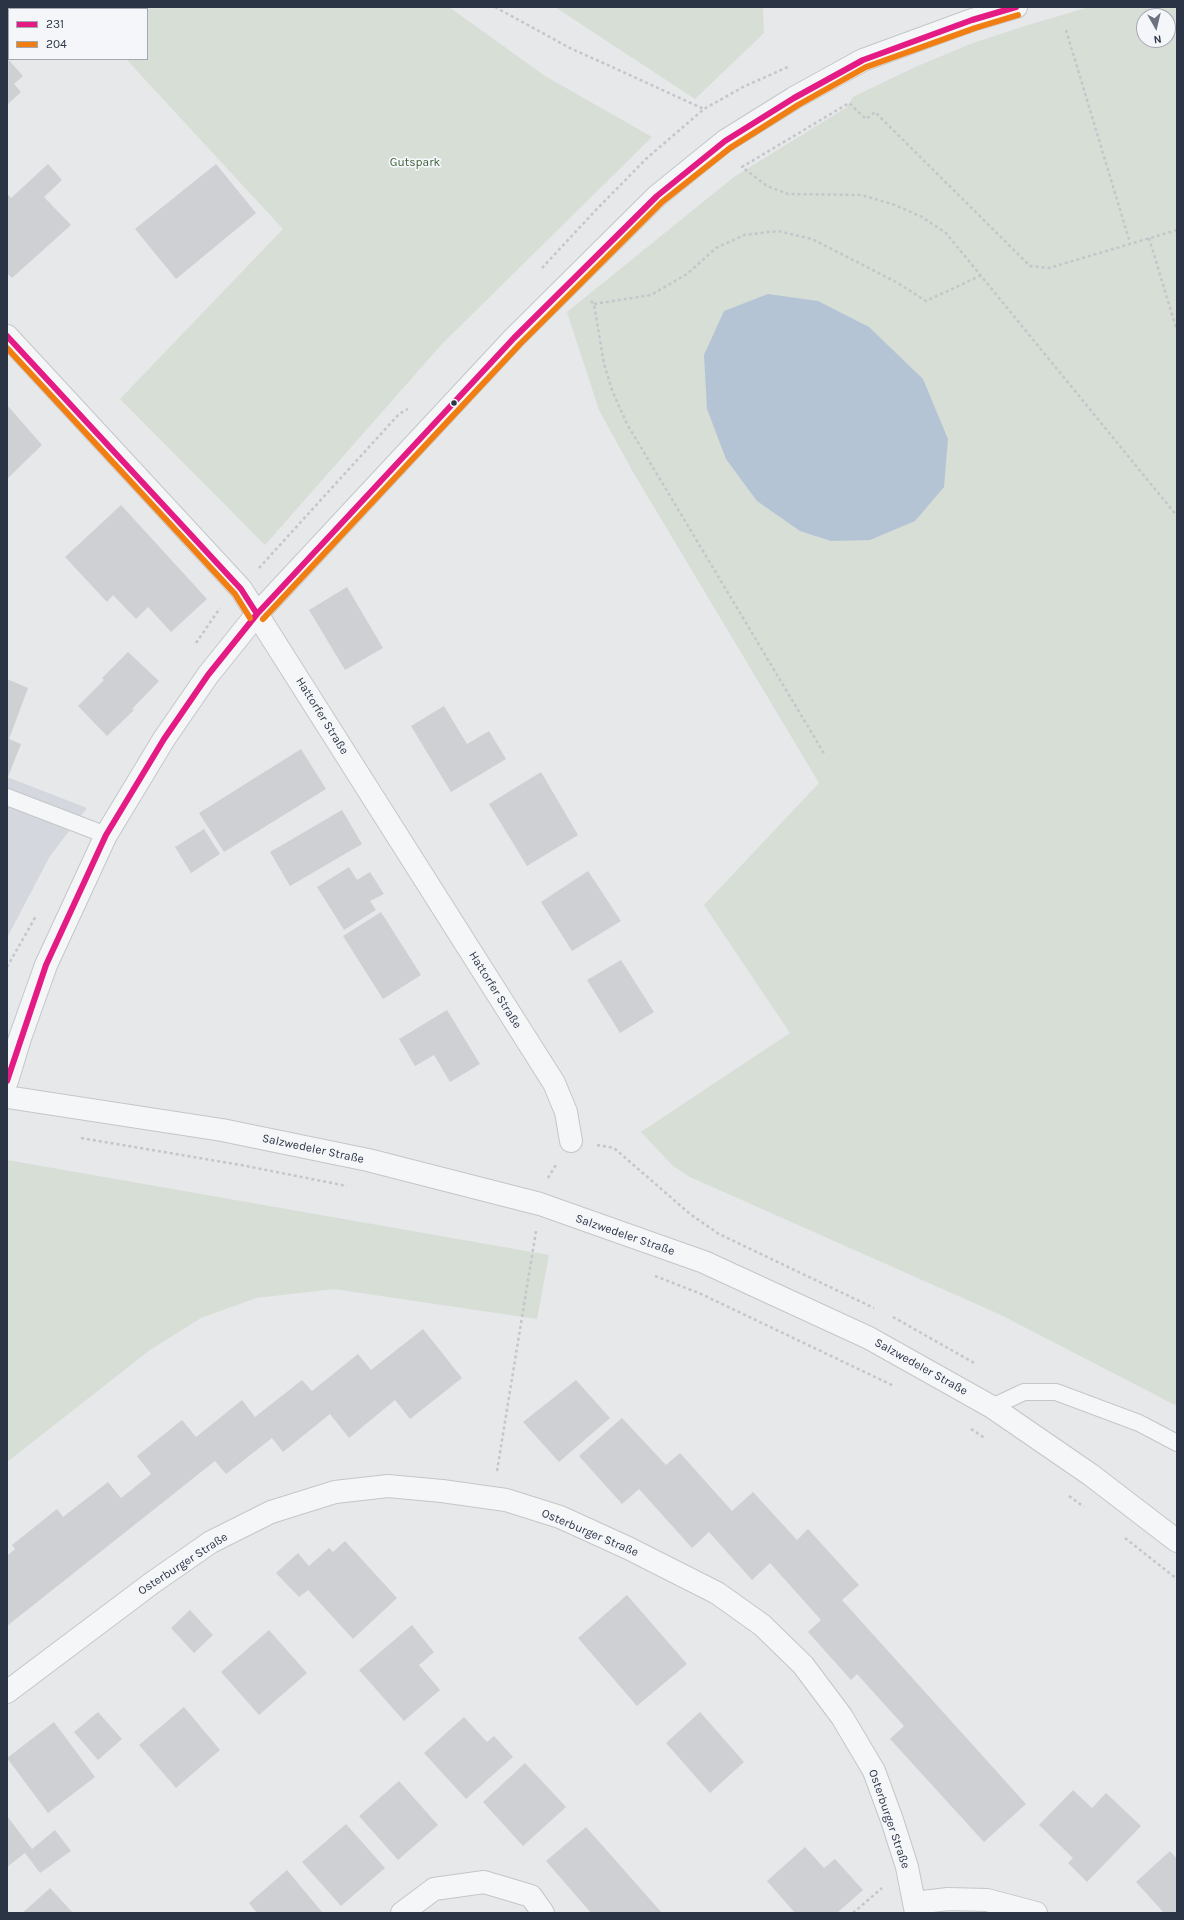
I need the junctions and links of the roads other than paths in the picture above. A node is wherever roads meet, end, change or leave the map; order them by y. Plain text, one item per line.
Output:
1 (1016, 7) edge
2 (970, 14) edge
3 (7, 336) edge
4 (257, 614) junction
5 (7, 797) edge
6 (106, 835) junction
7 (7, 1081) edge
8 (7, 1097) edge
9 (571, 1141) road end
10 (992, 1407) junction
11 (1177, 1443) edge
12 (1177, 1541) edge
13 (7, 1692) edge
14 (916, 1908) edge
15 (402, 1913) edge
16 (543, 1913) edge
17 (1036, 1913) edge

1 - 2 street
2 - 4 street
3 - 4 street, Hattorfer Straße
4 - 6 street
4 - 9 street, Hattorfer Straße
5 - 6 lane
6 - 7 street
8 - 10 street, Salzwedeler Straße
10 - 11 lane
10 - 12 street, Salzwedeler Straße
13 - 14 street, Osterburger Straße
14 - 17 street
15 - 16 street

